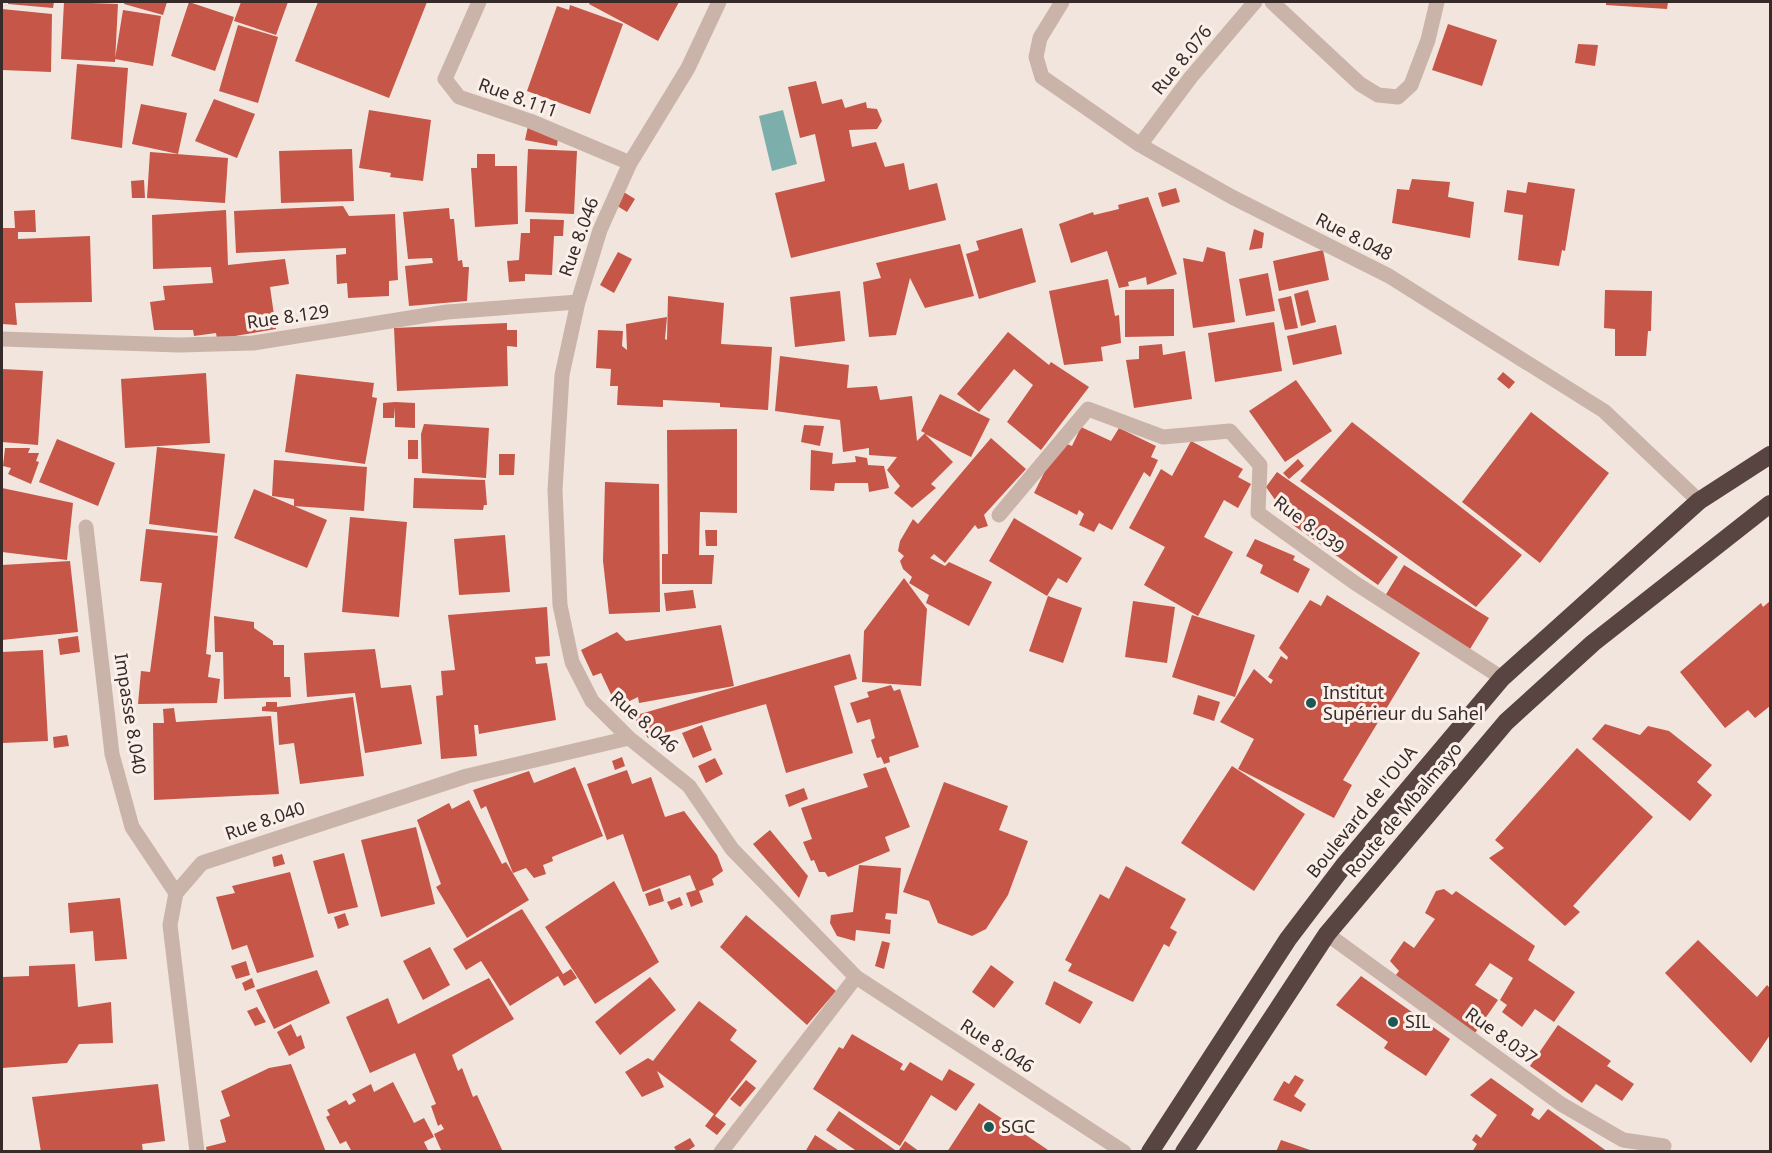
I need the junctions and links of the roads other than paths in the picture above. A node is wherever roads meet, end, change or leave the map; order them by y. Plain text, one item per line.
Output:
1 (479, 2) edge
2 (719, 2) edge
3 (1062, 2) edge
4 (1255, 2) edge
5 (1272, 2) edge
6 (1437, 2) edge
7 (1140, 145) junction
8 (630, 163) junction
9 (578, 302) junction
10 (2, 339) edge
11 (1770, 455) edge
12 (1700, 501) junction
13 (1770, 504) edge
14 (999, 514) dead end
15 (86, 527) dead end
16 (1502, 678) junction
17 (629, 738) junction
18 (176, 893) junction
19 (1327, 934) junction
20 (856, 977) junction
21 (1664, 1146) dead end
22 (197, 1152) edge
23 (721, 1152) edge
24 (1124, 1152) edge
25 (1150, 1152) edge
26 (1184, 1152) edge

1 - 8 street, Rue 8.111
2 - 8 street, Rue 8.046
3 - 7 street, Rue 8.048
4 - 7 street, Rue 8.076
5 - 6 street
7 - 12 street, Rue 8.048
8 - 9 street, Rue 8.046
9 - 10 street, Rue 8.129
9 - 17 street, Rue 8.046
11 - 12 highway, Boulevard de l'OUA
12 - 16 highway, Boulevard de l'OUA
13 - 19 highway, Route de Mbalmayo
14 - 16 street, Rue 8.039
15 - 18 street, Impasse 8.040
16 - 25 highway, Boulevard de l'OUA
17 - 18 street, Rue 8.040
17 - 20 street, Rue 8.046
18 - 22 street
19 - 21 street, Rue 8.037
19 - 26 highway, Route de Mbalmayo
20 - 23 street
20 - 24 street, Rue 8.046

